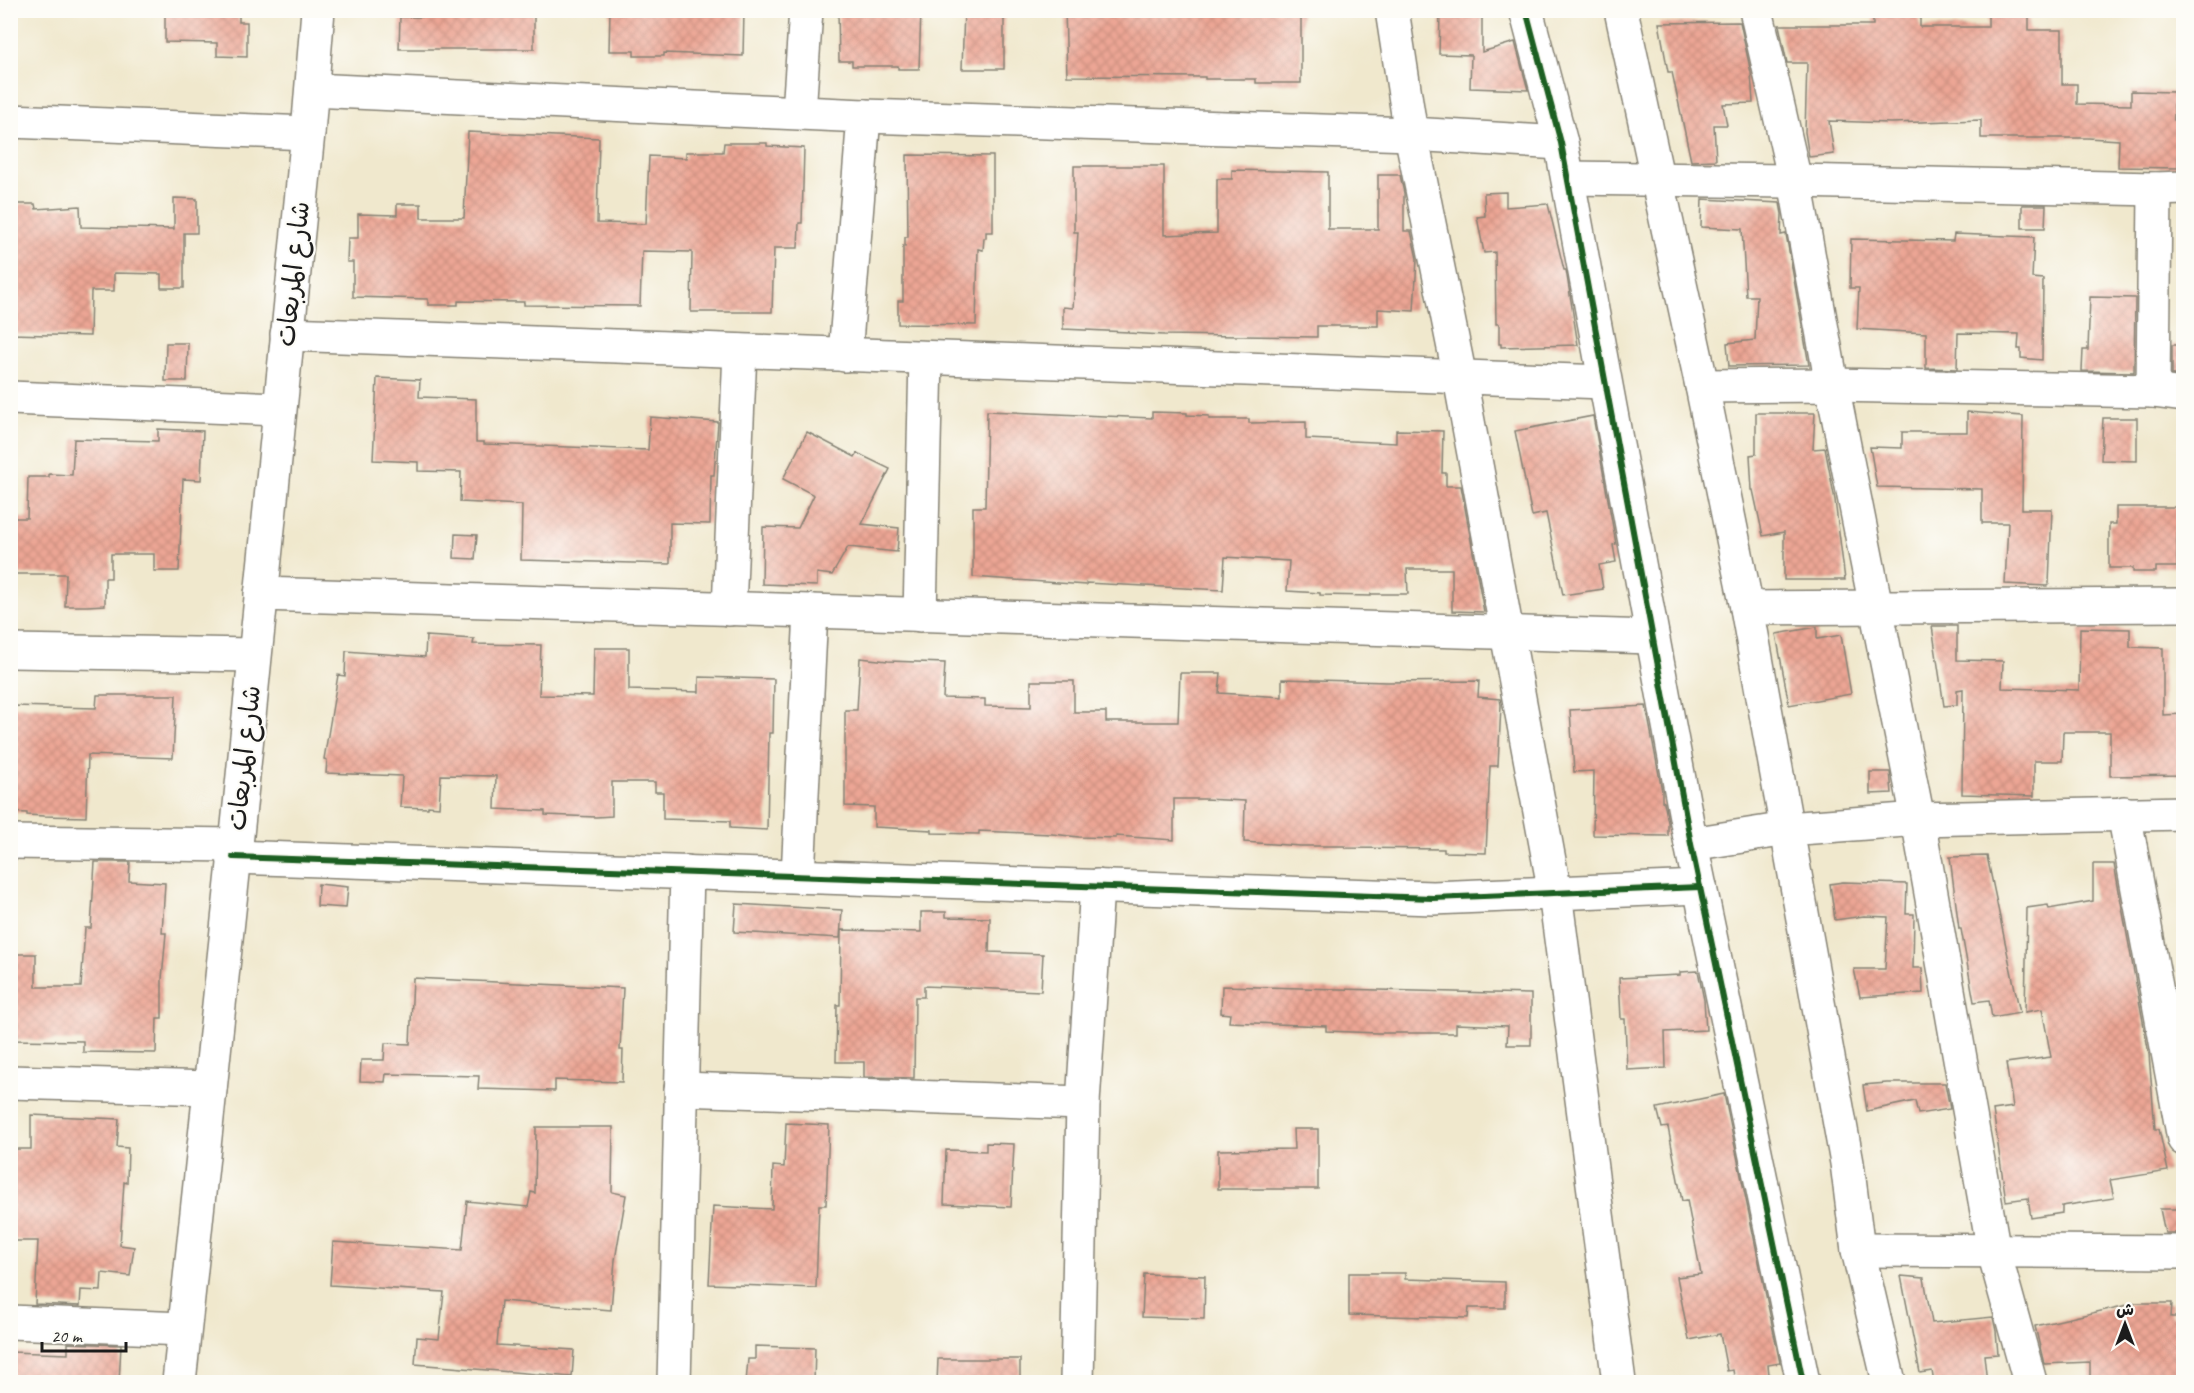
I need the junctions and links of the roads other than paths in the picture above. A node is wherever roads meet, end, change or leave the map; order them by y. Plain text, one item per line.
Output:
1 (318, 10) edge
2 (806, 10) edge
3 (1392, 10) edge
4 (1526, 10) edge
5 (1621, 10) edge
6 (1756, 10) edge
7 (312, 90) junction
8 (799, 112) junction
9 (864, 116) junction
10 (10, 121) edge
11 (308, 132) junction
12 (1411, 134) junction
13 (1561, 143) junction
14 (1568, 178) junction
15 (1657, 179) junction
16 (1795, 181) junction
17 (2169, 189) edge
18 (287, 334) junction
19 (740, 351) junction
20 (845, 355) junction
21 (926, 358) junction
22 (1460, 378) junction
23 (1604, 382) junction
24 (1832, 385) junction
25 (1702, 386) junction
26 (2168, 393) edge
27 (10, 398) edge
28 (279, 409) junction
29 (261, 594) junction
30 (1875, 605) junction
31 (2184, 605) edge
32 (1747, 608) junction
33 (729, 609) junction
34 (811, 611) junction
35 (920, 615) junction
36 (1507, 633) junction
37 (1652, 638) junction
38 (10, 651) edge
39 (254, 655) junction
40 (2124, 813) junction
41 (2184, 813) edge
42 (1918, 819) junction
43 (1787, 829) junction
44 (10, 842) edge
45 (1691, 844) junction
46 (235, 851) junction
47 (687, 872) junction
48 (798, 876) junction
49 (1097, 886) junction
50 (1700, 887) junction
51 (1554, 893) junction
52 (2176, 1046) edge
53 (10, 1082) edge
54 (210, 1088) junction
55 (681, 1089) junction
56 (1083, 1103) junction
57 (2184, 1139) edge
58 (1858, 1250) junction
59 (1994, 1252) junction
60 (2184, 1252) edge
61 (10, 1322) edge
62 (184, 1329) junction
63 (179, 1383) edge
64 (674, 1383) edge
65 (1077, 1383) edge
66 (1619, 1383) edge
67 (1803, 1383) edge
68 (1889, 1383) edge
69 (2030, 1383) edge

1 - 7 street, شارع المربعات
2 - 8 street
3 - 12 street
4 - 13 street
5 - 15 street
6 - 16 street
7 - 8 street
7 - 11 street, شارع المربعات
8 - 9 street
9 - 12 street
9 - 20 street
10 - 11 street
11 - 18 street, شارع المربعات
12 - 13 street
12 - 22 street
13 - 14 street
14 - 15 street
14 - 23 street
15 - 16 street
15 - 25 street
16 - 17 street
16 - 24 street
17 - 26 street
18 - 19 street
18 - 28 street, شارع المربعات
19 - 20 street
19 - 33 street
20 - 21 street
21 - 22 street
21 - 35 street
22 - 23 street
22 - 36 street
23 - 37 street
24 - 25 street
24 - 26 street
24 - 30 street
25 - 32 street
27 - 28 street
28 - 29 street, شارع المربعات
29 - 33 street
29 - 39 street, شارع المربعات
30 - 31 street
30 - 32 street
30 - 42 street
32 - 43 street
33 - 34 street
34 - 35 street
34 - 48 street
35 - 36 street
36 - 37 street
36 - 51 street
37 - 45 street
38 - 39 street
39 - 46 street, شارع المربعات
40 - 41 street
40 - 42 street
40 - 52 street
42 - 43 street
42 - 59 street
43 - 45 street
43 - 58 street
44 - 46 street
45 - 50 street
46 - 47 street
46 - 54 street, شارع المربعات
47 - 48 street
47 - 55 street
48 - 49 street
49 - 51 street
49 - 56 street
50 - 51 street
50 - 67 street
51 - 66 street
52 - 57 street
53 - 54 street
54 - 62 street, شارع المربعات
55 - 56 street
55 - 64 street
56 - 65 street
58 - 59 street
58 - 68 street
59 - 60 street
59 - 69 street
61 - 62 street
62 - 63 street, شارع المربعات

